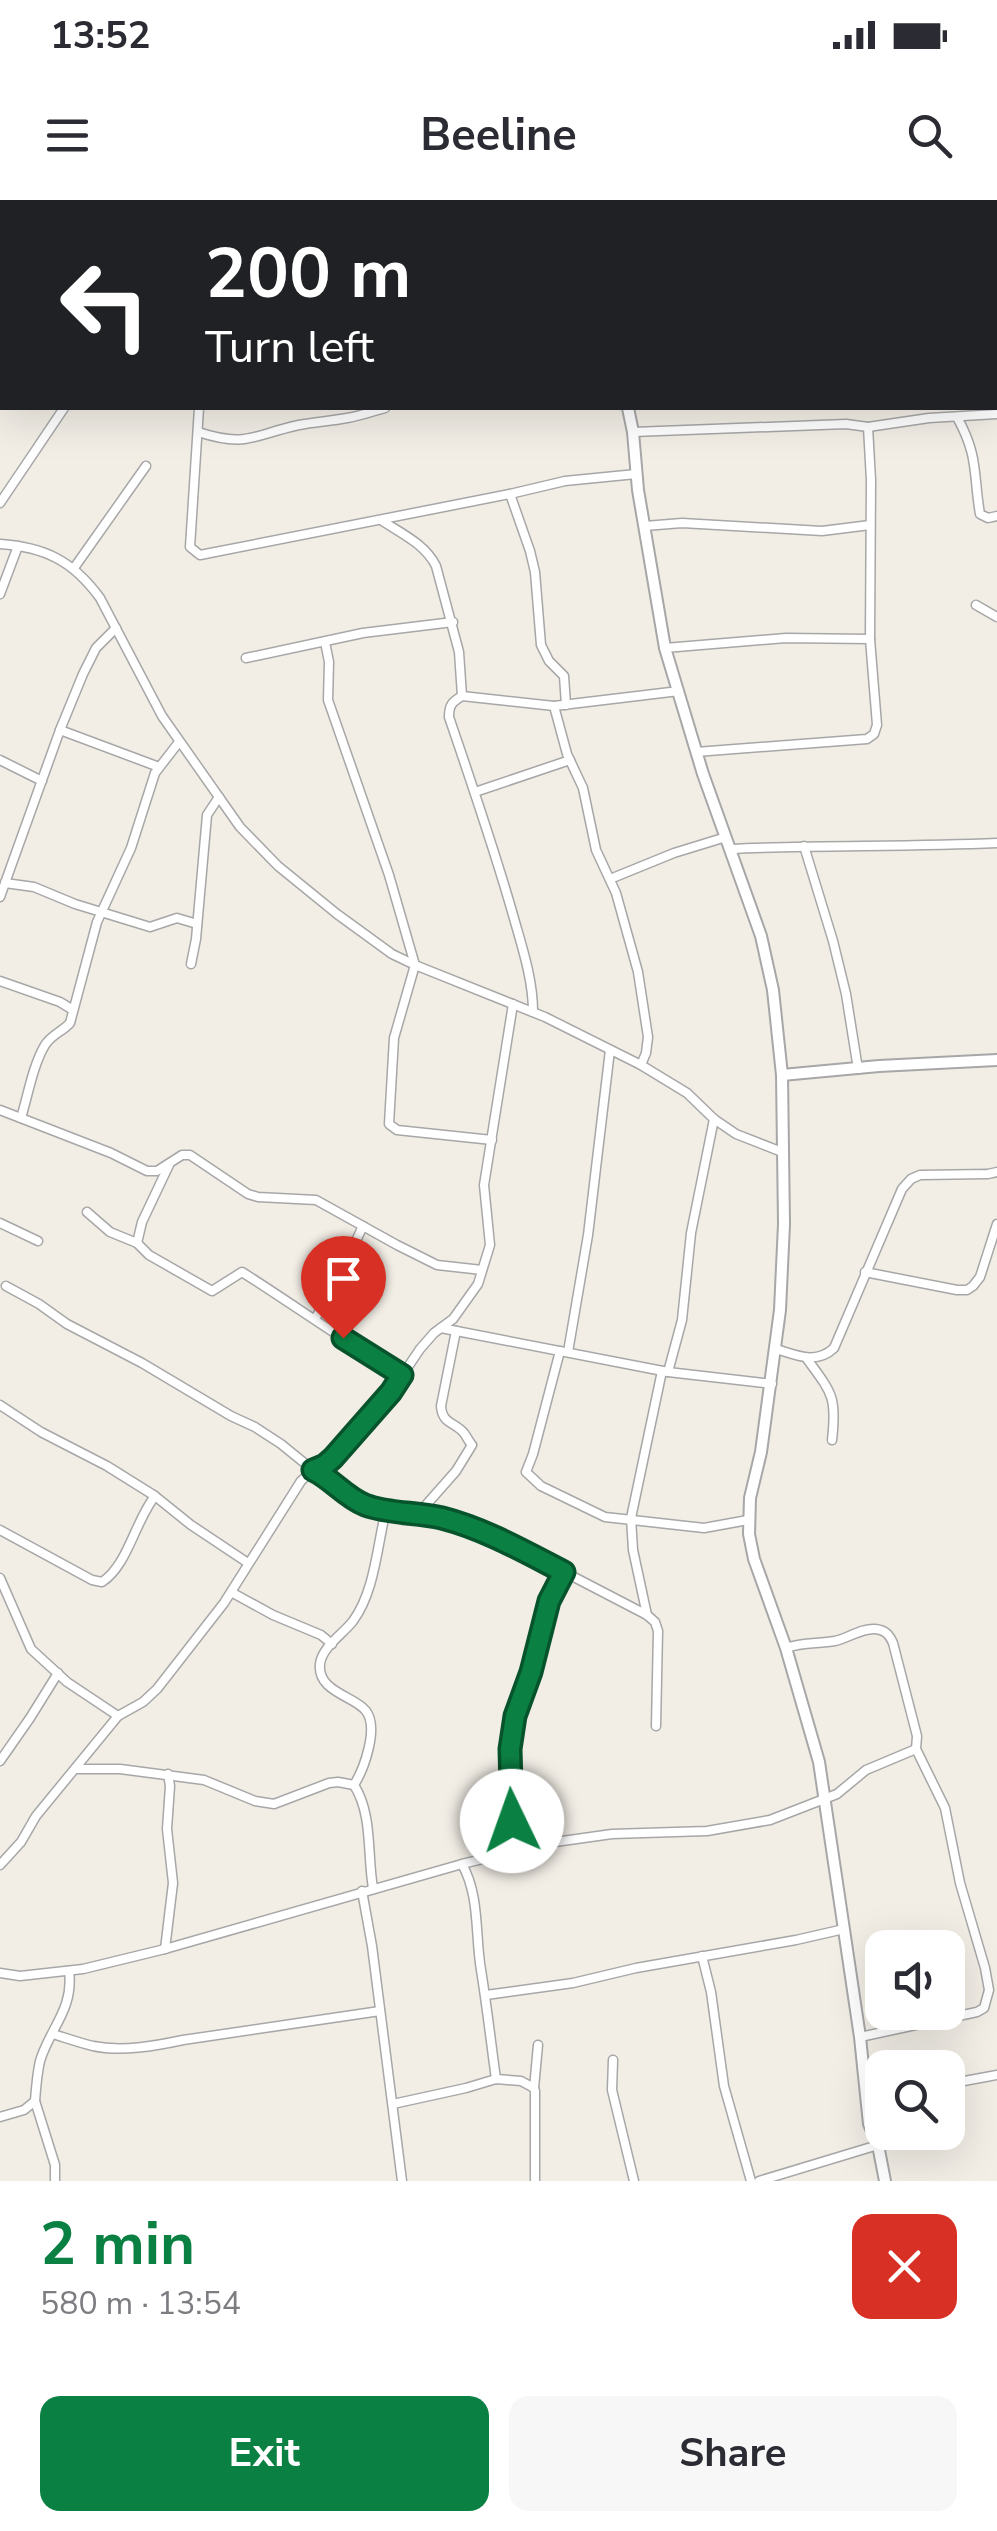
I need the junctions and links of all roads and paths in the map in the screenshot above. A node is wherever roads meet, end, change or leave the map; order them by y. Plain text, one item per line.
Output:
1 (63, 410) edge
2 (198, 410) edge
3 (378, 410) edge
4 (628, 410) edge
5 (997, 414) edge
6 (957, 417) junction
7 (868, 427) junction
8 (198, 432) junction
9 (633, 432) junction
10 (146, 466) dead end
11 (636, 474) junction
12 (510, 494) junction
13 (0, 503) edge
14 (997, 516) edge
15 (381, 520) junction
16 (870, 524) junction
17 (645, 526) junction
18 (0, 544) edge
19 (18, 546) junction
20 (74, 568) junction
21 (0, 594) edge
22 (976, 605) dead end
23 (997, 617) edge
24 (453, 622) junction
25 (116, 628) junction
26 (870, 638) junction
27 (326, 642) junction
28 (664, 648) junction
29 (246, 658) dead end
30 (678, 691) junction
31 (462, 696) junction
32 (566, 705) junction
33 (554, 706) junction
34 (60, 730) junction
35 (179, 742) junction
36 (696, 752) junction
37 (0, 760) edge
38 (570, 760) junction
39 (159, 768) junction
40 (42, 781) junction
41 (474, 792) junction
42 (219, 797) junction
43 (726, 837) junction
44 (997, 844) edge
45 (804, 846) junction
46 (730, 849) junction
47 (610, 879) junction
48 (6, 882) junction
49 (0, 897) edge
50 (102, 911) junction
51 (197, 924) junction
52 (191, 964) dead end
53 (415, 965) junction
54 (0, 981) edge
55 (512, 1004) junction
56 (74, 1010) junction
57 (534, 1012) junction
58 (610, 1050) junction
59 (997, 1060) edge
60 (641, 1065) junction
61 (858, 1069) junction
62 (782, 1075) junction
63 (0, 1110) edge
64 (21, 1118) junction
65 (714, 1118) junction
66 (492, 1140) junction
67 (782, 1152) junction
68 (170, 1163) junction
69 (997, 1172) edge
70 (87, 1212) dead end
71 (0, 1222) edge
72 (997, 1224) edge
73 (363, 1226) junction
74 (38, 1241) dead end
75 (137, 1243) junction
76 (482, 1270) junction
77 (865, 1272) junction
78 (6, 1286) dead end
79 (315, 1320) junction
80 (441, 1328) junction
81 (456, 1331) junction
82 (776, 1349) junction
83 (564, 1352) junction
84 (807, 1359) junction
85 (665, 1372) junction
86 (402, 1375) junction
87 (772, 1384) junction
88 (0, 1405) edge
89 (832, 1440) dead end
90 (313, 1470) junction
91 (155, 1496) junction
92 (386, 1510) junction
93 (419, 1513) junction
94 (631, 1518) junction
95 (748, 1520) junction
96 (0, 1530) edge
97 (248, 1563) junction
98 (564, 1572) junction
99 (0, 1578) edge
100 (231, 1592) junction
101 (644, 1600) junction
102 (632, 1608) junction
103 (647, 1615) junction
104 (332, 1644) junction
105 (786, 1648) junction
106 (58, 1673) junction
107 (118, 1716) junction
108 (656, 1726) dead end
109 (916, 1749) junction
110 (0, 1761) edge
111 (75, 1769) junction
112 (168, 1774) junction
113 (354, 1785) junction
114 (826, 1799) junction
115 (508, 1851) junction
116 (462, 1864) junction
117 (0, 1865) edge
118 (373, 1888) junction
119 (362, 1891) junction
120 (844, 1928) junction
121 (165, 1949) junction
122 (702, 1956) junction
123 (69, 1971) junction
124 (0, 1973) edge
125 (486, 1995) junction
126 (380, 2011) junction
127 (54, 2034) junction
128 (860, 2038) junction
129 (538, 2045) dead end
130 (613, 2060) dead end
131 (997, 2075) edge
132 (496, 2079) junction
133 (865, 2081) edge
134 (965, 2081) edge
135 (534, 2088) junction
136 (35, 2101) junction
137 (392, 2104) junction
138 (0, 2117) edge
139 (865, 2149) edge
140 (879, 2150) edge
141 (55, 2181) edge
142 (402, 2181) edge
143 (535, 2181) edge
144 (634, 2181) edge
145 (751, 2181) edge
146 (759, 2181) edge
147 (885, 2181) edge

1 - 13 street
2 - 8 street
3 - 8 street
4 - 9 street
5 - 6 street
6 - 7 street
6 - 14 street
7 - 9 street
7 - 16 street
8 - 15 street
9 - 11 street
10 - 20 street
11 - 12 street
11 - 17 street
12 - 15 street
12 - 32 street
15 - 24 street
16 - 17 street
16 - 26 street
17 - 28 street
18 - 19 street
19 - 20 street
19 - 21 street
20 - 25 street
22 - 23 street
24 - 27 street
24 - 31 street
25 - 34 street
25 - 35 street
26 - 28 street
26 - 36 street
27 - 29 street
27 - 53 street
28 - 30 street
30 - 32 street
30 - 36 street
31 - 33 street
31 - 41 street
32 - 33 street
33 - 38 street
34 - 39 street
34 - 40 street
35 - 39 street
35 - 42 street
36 - 43 street
37 - 40 street
38 - 41 street
38 - 47 street
39 - 50 street
40 - 48 street
41 - 57 street
42 - 51 street
42 - 53 street
43 - 46 street
43 - 47 street
44 - 45 street
45 - 46 street
45 - 61 street
46 - 62 street
47 - 60 street
48 - 49 street
48 - 50 street
50 - 51 street
50 - 56 street
51 - 52 street
53 - 55 street
53 - 66 street
54 - 56 street
55 - 57 street
55 - 66 street
56 - 64 street
57 - 58 street
58 - 60 street
58 - 83 street
59 - 61 street
60 - 65 street
61 - 62 street
62 - 67 street
63 - 64 street
64 - 68 street
65 - 67 street
65 - 85 street
66 - 76 street
67 - 82 street
68 - 73 street
68 - 75 street
69 - 77 street
70 - 75 street
71 - 74 street
72 - 77 street
73 - 76 street
73 - 79 street
75 - 79 street
76 - 80 street
77 - 84 street
78 - 90 street
79 - 86 street
80 - 81 street
80 - 86 street
81 - 83 street
81 - 93 street
82 - 84 street
82 - 87 street
83 - 85 street
83 - 94 street
84 - 89 street
85 - 87 street
85 - 94 street
86 - 90 street
87 - 95 street
88 - 91 street
90 - 92 street
90 - 97 street
91 - 96 street
91 - 97 street
92 - 93 street
92 - 104 street
93 - 98 street
94 - 95 street
94 - 101 street
95 - 105 street
97 - 100 street
98 - 102 street
98 - 115 street
99 - 106 street
100 - 104 street
100 - 107 street
101 - 102 street
101 - 103 street
102 - 103 street
103 - 108 street
104 - 113 street
105 - 109 street
105 - 114 street
106 - 107 street
106 - 110 street
107 - 111 street
109 - 114 street
109 - 128 street
111 - 112 street
111 - 117 street
112 - 113 street
112 - 121 street
113 - 118 street
114 - 115 street
114 - 120 street
115 - 116 street
116 - 118 street
116 - 125 street
118 - 119 street
119 - 121 street
119 - 126 street
120 - 122 street
120 - 128 street
121 - 123 street
122 - 125 street
122 - 145 street
123 - 124 street
123 - 127 street
125 - 132 street
126 - 127 street
126 - 137 street
127 - 136 street
128 - 133 street
129 - 135 street
130 - 144 street
131 - 134 street
132 - 135 street
132 - 137 street
135 - 143 street
136 - 138 street
136 - 141 street
137 - 142 street
139 - 146 street
140 - 147 street

